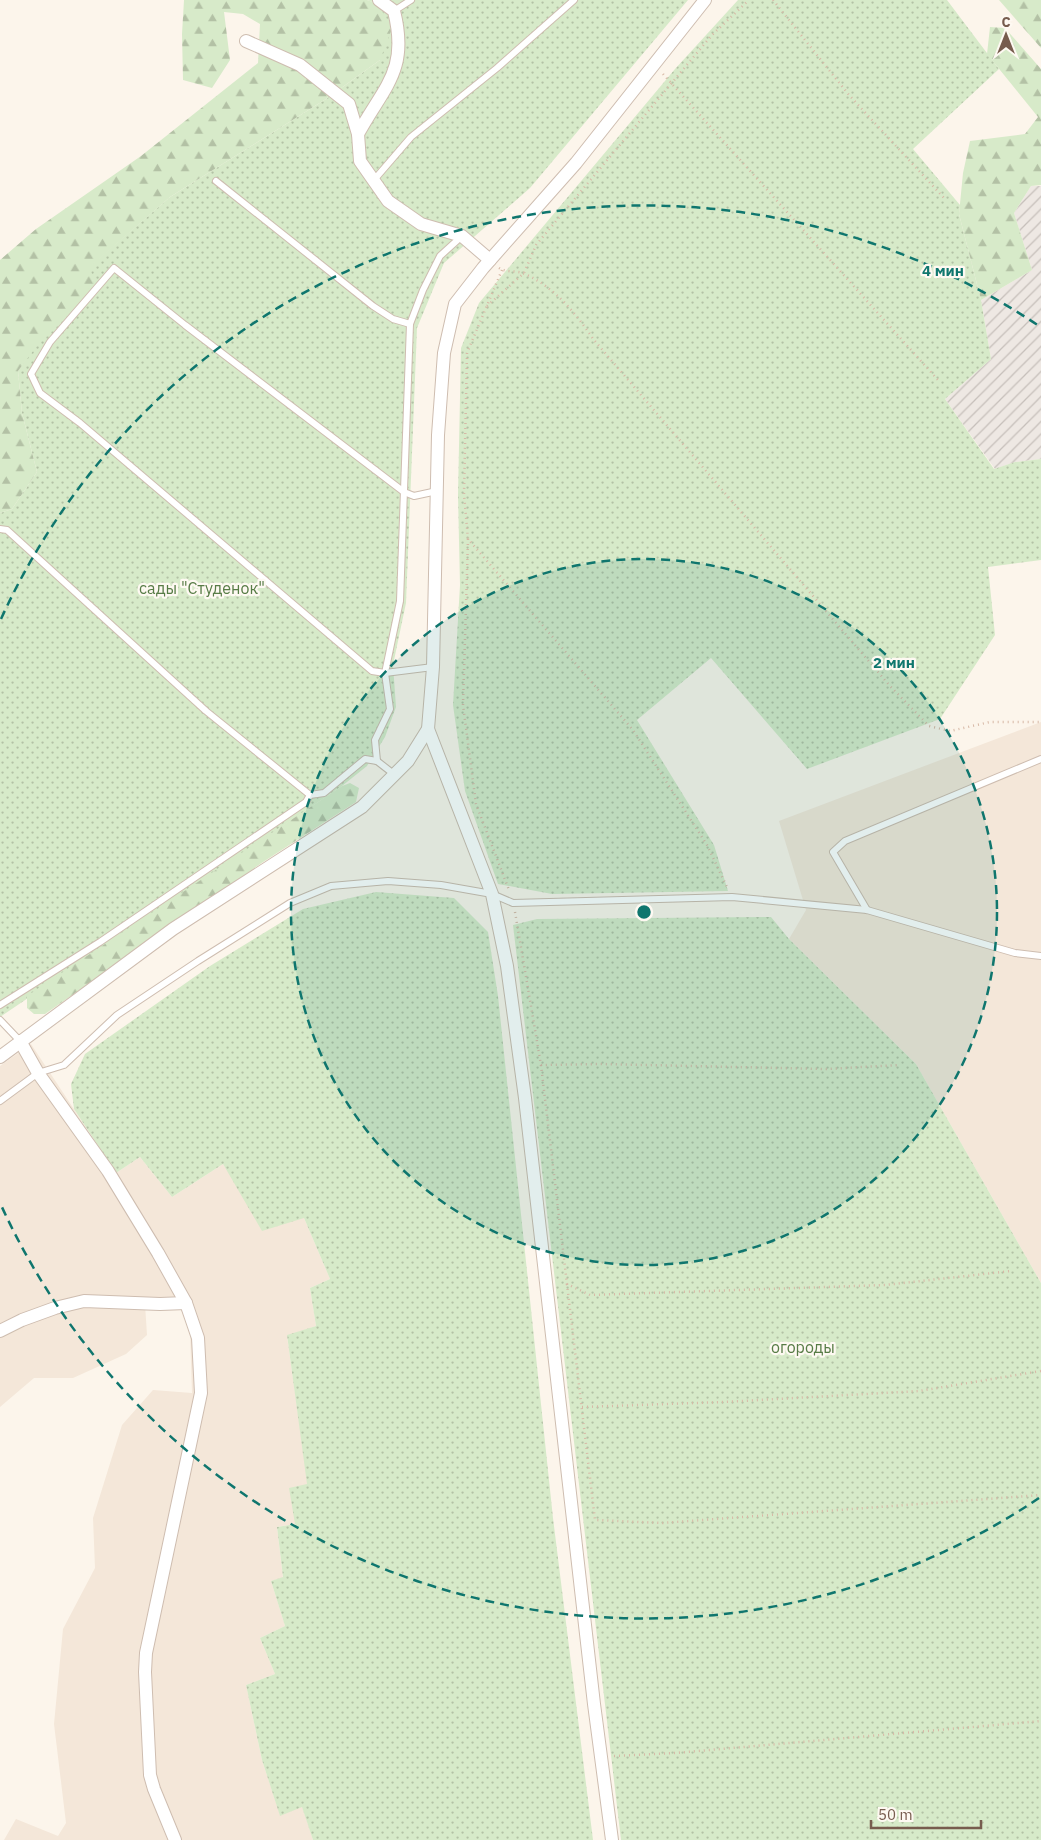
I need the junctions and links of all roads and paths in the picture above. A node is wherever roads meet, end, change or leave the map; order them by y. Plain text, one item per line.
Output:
1 (379, 0) edge
2 (411, 0) edge
3 (574, 0) edge
4 (705, 0) edge
5 (749, 0) edge
6 (773, 0) edge
7 (394, 11) junction
8 (246, 41) dead end
9 (654, 63) junction
10 (672, 83) junction
11 (358, 134) junction
12 (374, 180) junction
13 (216, 181) dead end
14 (944, 198) dead end
15 (462, 236) junction
16 (490, 260) junction
17 (502, 270) junction
18 (524, 273) junction
19 (486, 307) junction
20 (410, 324) junction
21 (938, 380) dead end
22 (437, 491) junction
23 (404, 492) junction
24 (0, 529) edge
25 (468, 539) junction
26 (433, 667) junction
27 (385, 672) junction
28 (1041, 722) edge
29 (428, 729) junction
30 (1041, 759) edge
31 (377, 761) junction
32 (395, 774) junction
33 (310, 795) junction
34 (492, 894) junction
35 (732, 897) junction
36 (513, 903) junction
37 (867, 910) junction
38 (1041, 956) edge
39 (0, 1005) edge
40 (0, 1020) edge
41 (20, 1042) junction
42 (0, 1056) edge
43 (540, 1065) junction
44 (899, 1065) dead end
45 (38, 1073) junction
46 (0, 1100) edge
47 (1011, 1271) dead end
48 (567, 1284) junction
49 (186, 1302) junction
50 (0, 1331) edge
51 (1041, 1371) edge
52 (581, 1407) junction
53 (1041, 1495) edge
54 (1041, 1721) edge
55 (601, 1756) junction
56 (175, 1840) edge
57 (612, 1840) edge

1 - 7 street
2 - 7 lane
3 - 12 lane
4 - 9 street
5 - 10 path
6 - 14 path
7 - 11 street
8 - 11 street
9 - 10 path
9 - 16 street
10 - 18 path
10 - 21 path
11 - 12 street
12 - 15 street
13 - 20 lane
15 - 16 street
15 - 20 lane
16 - 17 path
16 - 22 street
17 - 18 path
17 - 19 path
18 - 19 path
18 - 28 path
19 - 25 path
20 - 23 lane
22 - 23 lane
22 - 26 street
23 - 27 lane
23 - 27 lane
24 - 33 lane
25 - 35 path
25 - 36 path
26 - 27 lane
26 - 29 street
27 - 31 lane
29 - 32 street
29 - 34 street
30 - 37 lane
31 - 32 lane
31 - 33 lane
32 - 41 street
33 - 39 lane
34 - 36 lane
34 - 45 lane
34 - 55 street
35 - 36 lane
35 - 37 lane
36 - 43 path
37 - 38 lane
40 - 41 lane
41 - 42 street
41 - 45 street
43 - 44 path
43 - 48 path
45 - 46 lane
45 - 49 street
47 - 48 path
48 - 52 path
49 - 50 street
49 - 56 street
51 - 52 path
52 - 53 path
54 - 55 path
55 - 57 street

